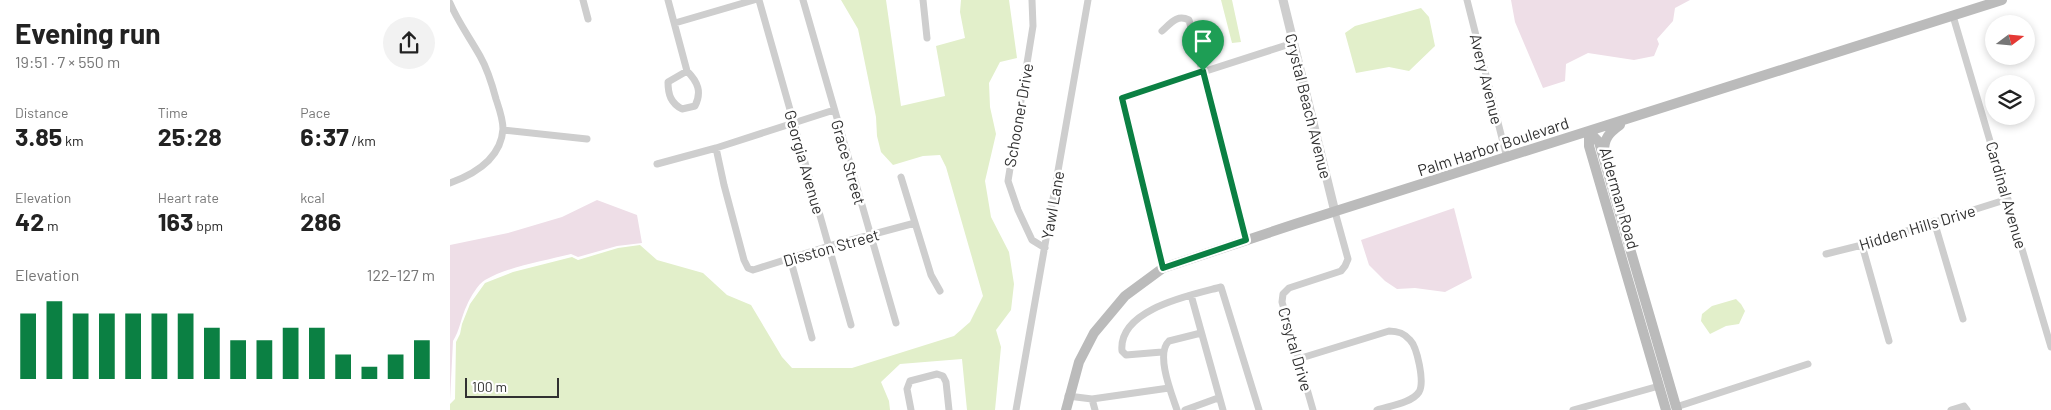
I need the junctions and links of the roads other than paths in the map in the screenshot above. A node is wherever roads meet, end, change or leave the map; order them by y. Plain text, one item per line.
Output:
1 (583, 0) edge
2 (668, 0) edge
3 (754, 0) edge
4 (759, 0) edge
5 (803, 0) edge
6 (923, 0) edge
7 (1032, 0) edge
8 (1088, 0) edge
9 (1283, 0) edge
10 (1467, 0) edge
11 (1995, 1) edge
12 (450, 3) edge
13 (1953, 16) junction
14 (588, 19) dead end
15 (675, 23) junction
16 (1162, 30) dead end
17 (927, 38) dead end
18 (1293, 43) junction
19 (687, 71) junction
20 (1203, 71) junction
21 (834, 110) junction
22 (1630, 118) junction
23 (793, 122) junction
24 (503, 130) junction
25 (1589, 132) junction
26 (587, 139) dead end
27 (716, 148) junction
28 (1507, 158) junction
29 (1604, 160) junction
30 (657, 164) dead end
31 (901, 178) dead end
32 (450, 183) edge
33 (2008, 199) junction
34 (1334, 212) junction
35 (1934, 221) junction
36 (915, 223) junction
37 (871, 236) junction
38 (1246, 240) junction
39 (1862, 245) junction
40 (829, 246) junction
41 (1045, 248) junction
42 (1826, 254) dead end
43 (790, 258) junction
44 (1163, 268) junction
45 (940, 292) dead end
46 (1191, 295) junction
47 (1963, 320) dead end
48 (896, 323) dead end
49 (851, 324) dead end
50 (1201, 333) junction
51 (812, 338) dead end
52 (1889, 341) dead end
53 (2051, 347) edge
54 (1162, 352) junction
55 (1298, 359) junction
56 (1808, 364) dead end
57 (1660, 386) junction
58 (1169, 388) junction
59 (1068, 396) junction
60 (1218, 398) junction
61 (1092, 400) junction
62 (1673, 409) edge
63 (911, 410) edge
64 (949, 410) edge
65 (1016, 410) edge
66 (1066, 410) edge
67 (1096, 410) edge
68 (1177, 410) edge
69 (1185, 410) edge
70 (1223, 410) edge
71 (1259, 410) edge
72 (1313, 410) edge
73 (1377, 410) edge
74 (1574, 410) edge
75 (1951, 410) edge
76 (1967, 410) edge

1 - 14 street
2 - 15 street
3 - 15 street
4 - 23 street, Georgia Avenue
5 - 21 street, Grace Street
6 - 17 street
7 - 41 street, Schooner Drive
8 - 41 street, Yawl Lane
9 - 18 street, Crystal Beach Avenue
10 - 28 street, Avery Avenue
11 - 13 main road, Palm Harbor Boulevard
12 - 24 street
13 - 22 main road, Palm Harbor Boulevard
13 - 33 street, Cardinal Avenue
15 - 19 street
16 - 20 street
18 - 20 street
18 - 34 street, Crystal Beach Avenue
19 - 19 street
20 - 38 street
20 - 44 street
21 - 23 street
21 - 37 street, Grace Street
22 - 25 main road, Palm Harbor Boulevard
22 - 29 main road
23 - 27 street
23 - 40 street, Georgia Avenue
24 - 26 street
24 - 32 street
25 - 28 main road, Palm Harbor Boulevard
25 - 29 main road, Alderman Road
25 - 57 main road, Alderman Road
27 - 30 street
27 - 43 street, Disston Street
28 - 34 main road, Palm Harbor Boulevard
29 - 62 main road, Alderman Road
31 - 36 street
33 - 35 street, Hidden Hills Drive
33 - 53 street, Cardinal Avenue
34 - 38 main road, Palm Harbor Boulevard
34 - 55 street, Crsytal Drive
35 - 39 street, Hidden Hills Drive
35 - 47 street
36 - 37 street, Disston Street
36 - 45 street
37 - 40 street, Disston Street
37 - 48 street, Grace Street
38 - 44 main road, Palm Harbor Boulevard
39 - 42 street, Hidden Hills Drive
39 - 52 street
40 - 43 street, Disston Street
40 - 49 street, Georgia Avenue
41 - 65 street, Yawl Lane
43 - 51 street
44 - 59 main road, Palm Harbor Boulevard
46 - 50 street
46 - 54 street
46 - 71 street
50 - 54 street
50 - 60 street
54 - 58 street
55 - 72 street, Crsytal Drive
55 - 73 street
56 - 62 street
57 - 62 main road, Alderman Road
57 - 74 street
58 - 61 street
58 - 68 street
59 - 61 street
59 - 66 main road, Palm Harbor Boulevard
60 - 69 street
60 - 70 street
61 - 67 street
63 - 64 street
75 - 76 street

